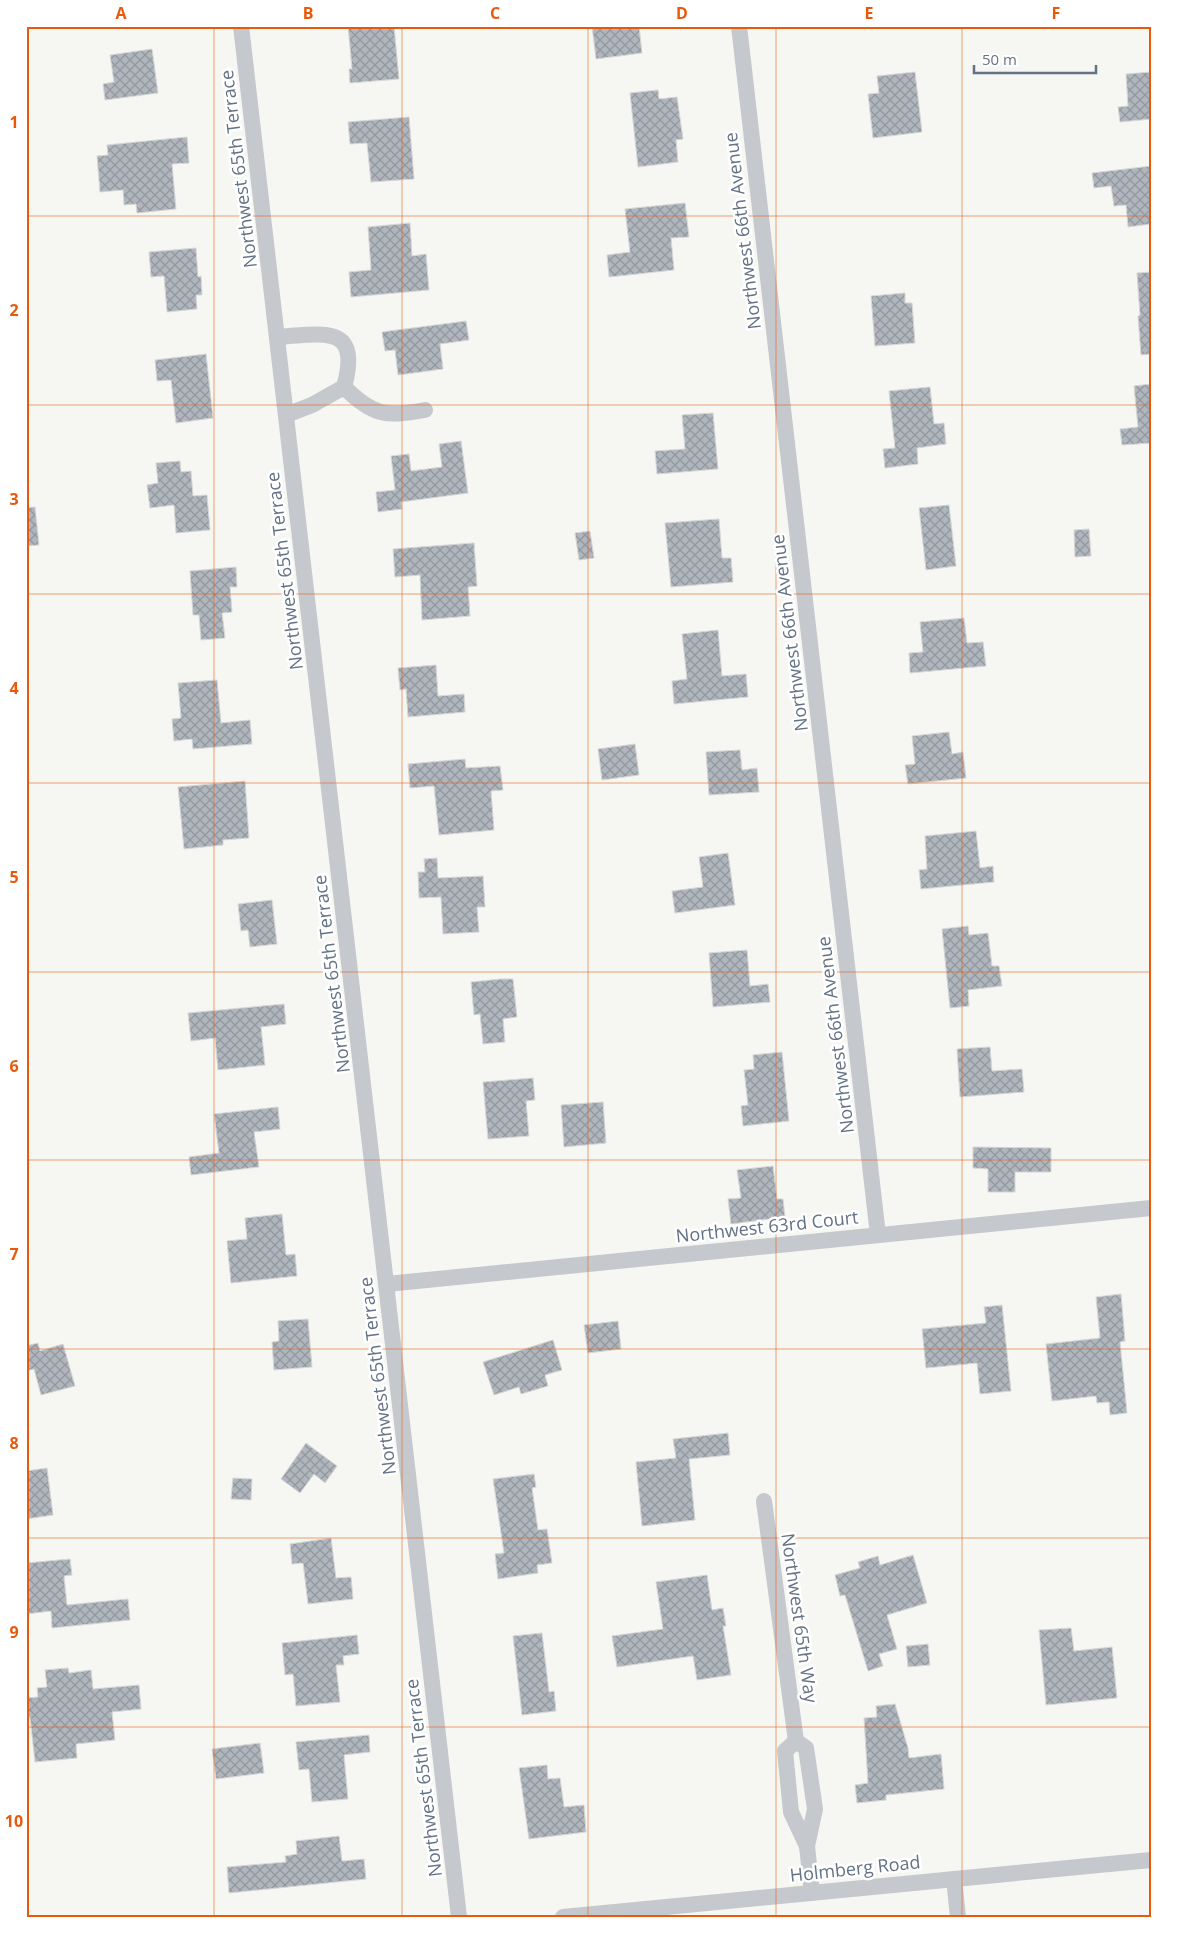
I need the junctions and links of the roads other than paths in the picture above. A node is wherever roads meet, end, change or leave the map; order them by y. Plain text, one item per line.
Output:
1 (241, 26) edge
2 (739, 26) edge
3 (277, 337) junction
4 (344, 387) junction
5 (424, 410) dead end
6 (286, 415) junction
7 (1151, 1208) edge
8 (878, 1235) junction
9 (387, 1284) junction
10 (764, 1501) dead end
11 (796, 1741) junction
12 (813, 1791) junction
13 (790, 1794) junction
14 (807, 1846) junction
15 (1151, 1860) edge
16 (954, 1879) junction
17 (812, 1893) junction
18 (459, 1917) edge
19 (563, 1917) edge
20 (958, 1917) edge

1 - 3 street, Northwest 65th Terrace
2 - 8 street, Northwest 66th Avenue
3 - 4 street
3 - 6 street, Northwest 65th Terrace
4 - 5 street
4 - 6 street
6 - 9 street, Northwest 65th Terrace
7 - 8 street, Northwest 63rd Court
8 - 9 street, Northwest 63rd Court
9 - 18 street, Northwest 65th Terrace
10 - 11 street, Northwest 65th Way
11 - 12 street, Northwest 65th Way
11 - 13 street, Northwest 65th Way
12 - 13 street
12 - 14 street, Northwest 65th Way
13 - 14 street, Northwest 65th Way
14 - 17 street, Northwest 65th Way
15 - 16 street, Holmberg Road
16 - 17 street, Holmberg Road
16 - 20 street
17 - 19 street, Holmberg Road

